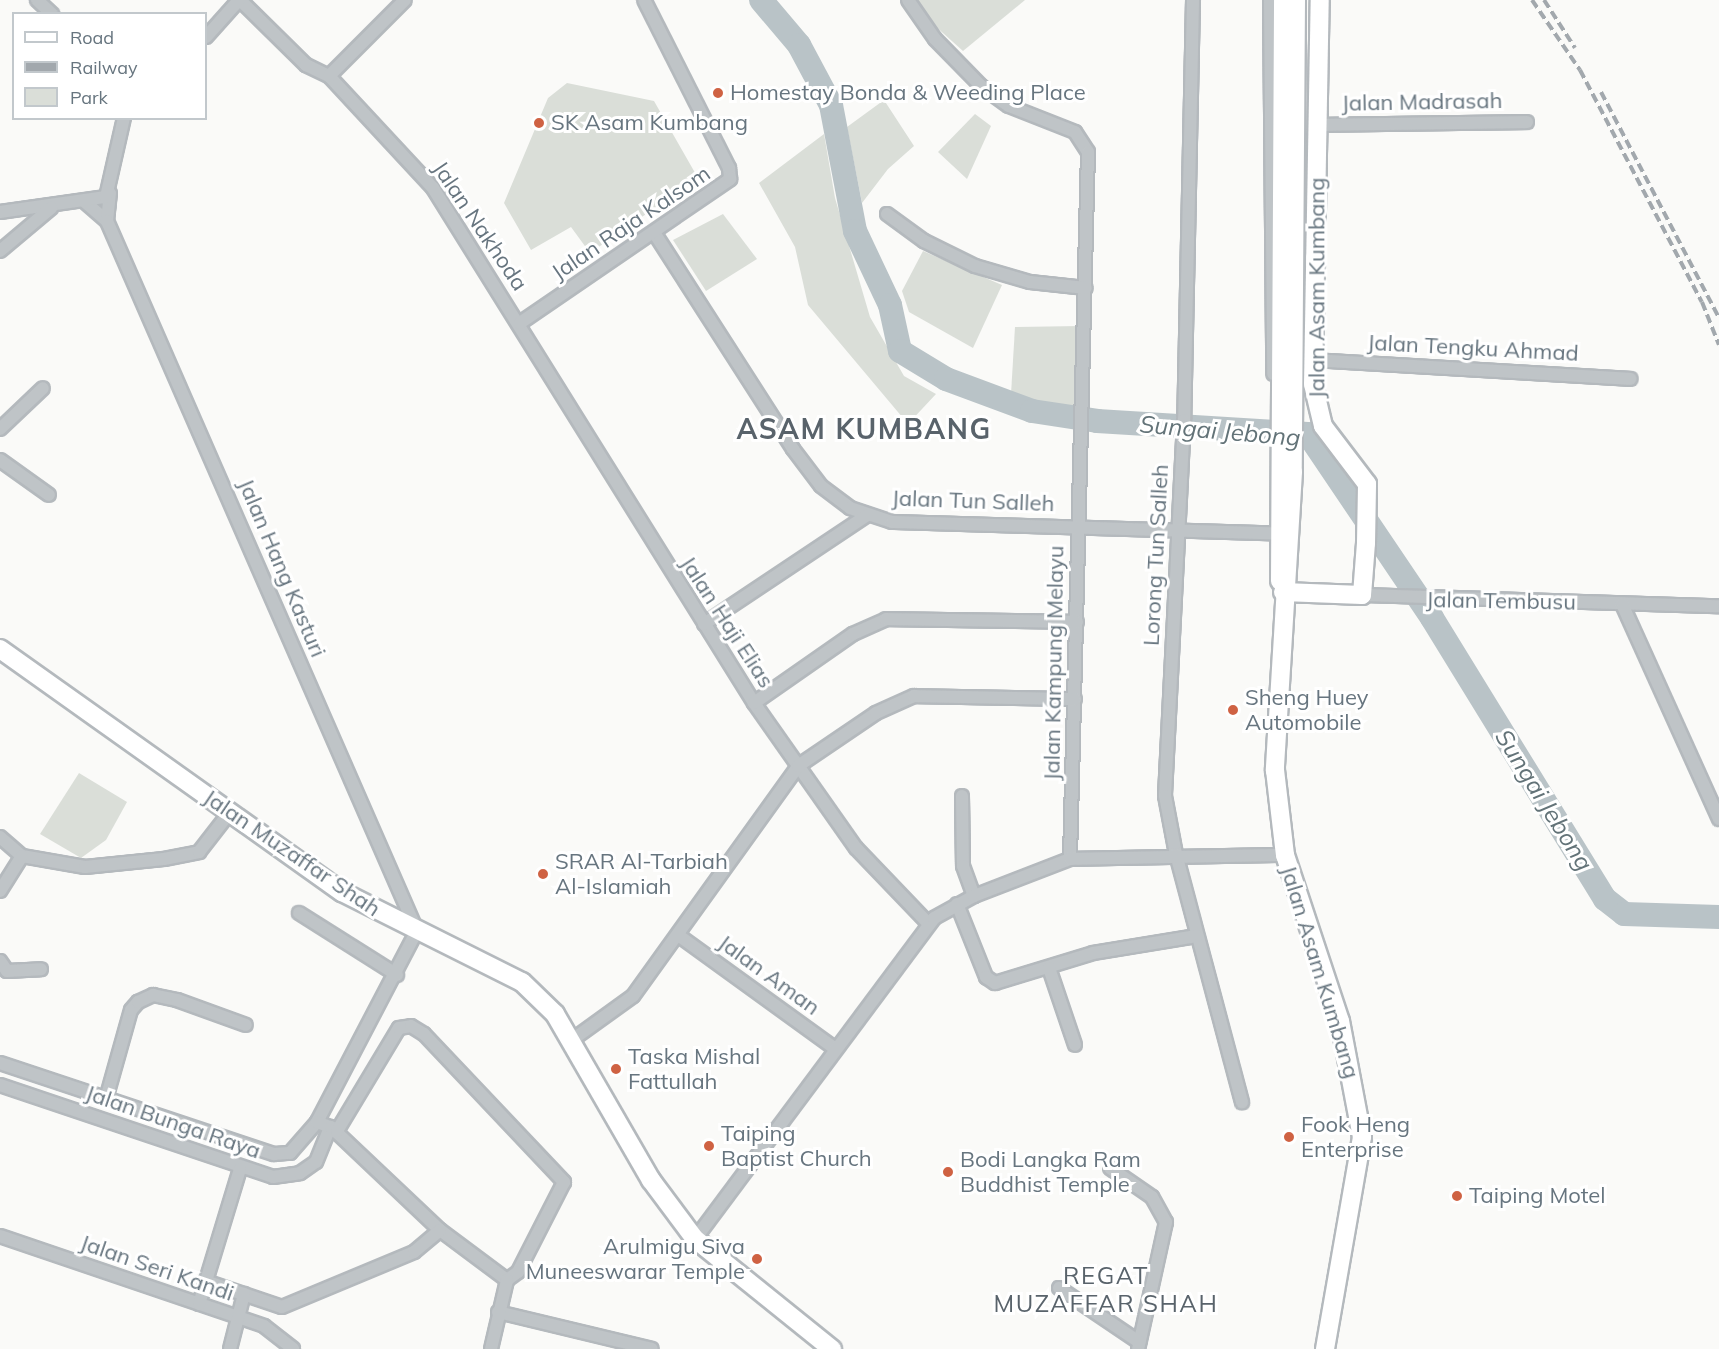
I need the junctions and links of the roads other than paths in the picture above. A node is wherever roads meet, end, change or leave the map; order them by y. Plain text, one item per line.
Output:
1 (37, 0) edge
2 (239, 0) edge
3 (405, 0) edge
4 (644, 0) edge
5 (908, 0) edge
6 (1192, 0) edge
7 (1270, 0) edge
8 (1283, 0) edge
9 (1296, 0) edge
10 (1320, 0) edge
11 (50, 12) edge
12 (207, 36) edge
13 (330, 76) junction
14 (124, 120) edge
15 (1527, 122) dead end
16 (1318, 125) junction
17 (110, 193) junction
18 (85, 202) junction
19 (51, 208) junction
20 (0, 212) edge
21 (887, 214) dead end
22 (107, 221) junction
23 (655, 234) junction
24 (0, 250) edge
25 (1086, 288) junction
26 (520, 323) junction
27 (1289, 339) junction
28 (1314, 360) junction
29 (1630, 378) dead end
30 (43, 388) dead end
31 (1280, 397) junction
32 (1287, 416) junction
33 (0, 429) edge
34 (0, 460) edge
35 (49, 495) dead end
36 (866, 516) junction
37 (1079, 525) junction
38 (1178, 530) junction
39 (1284, 533) junction
40 (1283, 592) junction
41 (1362, 595) junction
42 (1622, 604) junction
43 (1719, 606) edge
44 (1077, 622) junction
45 (704, 624) junction
46 (0, 649) edge
47 (1075, 699) junction
48 (754, 703) junction
49 (798, 766) junction
50 (962, 796) dead end
51 (230, 812) junction
52 (1719, 819) edge
53 (0, 837) edge
54 (1176, 854) junction
55 (1285, 855) junction
56 (22, 856) junction
57 (1070, 859) junction
58 (0, 891) edge
59 (974, 896) junction
60 (957, 903) junction
61 (299, 913) dead end
62 (928, 923) junction
63 (417, 931) junction
64 (678, 935) junction
65 (1197, 936) junction
66 (1049, 968) junction
67 (41, 969) dead end
68 (2, 970) edge
69 (397, 975) junction
70 (246, 1025) dead end
71 (572, 1040) junction
72 (1075, 1045) dead end
73 (834, 1048) junction
74 (0, 1064) edge
75 (0, 1086) edge
76 (106, 1099) junction
77 (1242, 1102) dead end
78 (317, 1122) junction
79 (334, 1129) junction
80 (1110, 1168) dead end
81 (240, 1169) junction
82 (440, 1230) junction
83 (0, 1236) edge
84 (694, 1239) junction
85 (507, 1280) junction
86 (205, 1281) junction
87 (1059, 1288) dead end
88 (244, 1294) junction
89 (199, 1304) junction
90 (498, 1312) junction
91 (237, 1318) junction
92 (1138, 1346) edge
93 (230, 1349) edge
94 (293, 1349) edge
95 (490, 1349) edge
96 (652, 1349) edge
97 (832, 1349) edge
98 (1325, 1349) edge

1 - 11 street
2 - 12 street
2 - 13 street, Jalan Nakhoda
3 - 13 street
4 - 23 street, Jalan Raja Kalsom
5 - 25 street, Jalan Kampung Melayu
6 - 38 street, Lorong Tun Salleh
7 - 31 street, Jalan Asam Kumbang
8 - 27 main road, Jalan Asam Kumbang
9 - 27 main road, Jalan Asam Kumbang
10 - 16 main road, Jalan Asam Kumbang
13 - 26 street, Jalan Nakhoda
14 - 17 street
15 - 16 street, Jalan Madrasah
16 - 28 main road, Jalan Asam Kumbang
17 - 18 street
17 - 22 street
18 - 19 street
18 - 22 street
19 - 20 street
19 - 24 street
21 - 25 street
22 - 63 street, Jalan Hang Kasturi
23 - 26 street, Jalan Raja Kalsom
23 - 36 street, Jalan Tun Salleh
25 - 37 street, Jalan Kampung Melayu
26 - 45 street, Jalan Haji Elias
27 - 31 main road, Jalan Asam Kumbang
27 - 32 main road, Jalan Asam Kumbang
28 - 29 street, Jalan Tengku Ahmad
28 - 41 main road, Jalan Asam Kumbang
30 - 33 street
31 - 32 main road, Jalan Asam Kumbang
32 - 39 main road, Jalan Asam Kumbang
34 - 35 street
36 - 37 street, Jalan Tun Salleh
36 - 45 street
37 - 38 street, Jalan Tun Salleh
37 - 44 street, Jalan Kampung Melayu
38 - 39 street, Jalan Tun Salleh
38 - 54 street, Lorong Tun Salleh
39 - 40 main road, Jalan Asam Kumbang
40 - 41 main road, Jalan Tembusu
40 - 55 main road, Jalan Asam Kumbang
41 - 42 street, Jalan Tembusu
42 - 43 street, Jalan Tembusu
42 - 52 street
44 - 47 street, Jalan Kampung Melayu
44 - 48 street
45 - 48 street, Jalan Haji Elias
46 - 51 main road, Jalan Muzaffar Shah
47 - 49 street
47 - 57 street, Jalan Kampung Melayu
48 - 49 street, Jalan Haji Elias
49 - 62 street, Jalan Haji Elias
49 - 64 street
50 - 59 street
51 - 56 street
51 - 63 main road, Jalan Muzaffar Shah
53 - 56 street
54 - 55 street
54 - 57 street
54 - 65 street, Lorong Tun Salleh
55 - 98 main road, Jalan Asam Kumbang
56 - 58 street
57 - 59 street
59 - 60 street
60 - 62 street
60 - 66 street
61 - 69 street
62 - 73 street
63 - 69 street, Jalan Bunga Raya
63 - 71 main road, Jalan Muzaffar Shah
64 - 71 street
64 - 73 street, Jalan Aman
65 - 66 street
65 - 77 street, Lorong Tun Salleh
66 - 72 street
67 - 68 street
69 - 78 street, Jalan Bunga Raya
70 - 76 street
71 - 84 main road, Jalan Muzaffar Shah
73 - 84 street
74 - 76 street, Jalan Bunga Raya
75 - 81 street, Jalan Bunga Raya
76 - 78 street, Jalan Bunga Raya
78 - 79 street
79 - 81 street, Jalan Bunga Raya
79 - 82 street
79 - 85 street, Jalan Bunga Raya
80 - 92 street
81 - 86 street
82 - 85 street
82 - 88 street
83 - 89 street, Jalan Seri Kandi
84 - 97 main road, Jalan Muzaffar Shah
85 - 90 street
86 - 88 street
86 - 89 street
87 - 92 street
88 - 91 street
89 - 91 street, Jalan Seri Kandi
90 - 95 street
90 - 96 street
91 - 93 street
91 - 94 street, Jalan Seri Kandi

